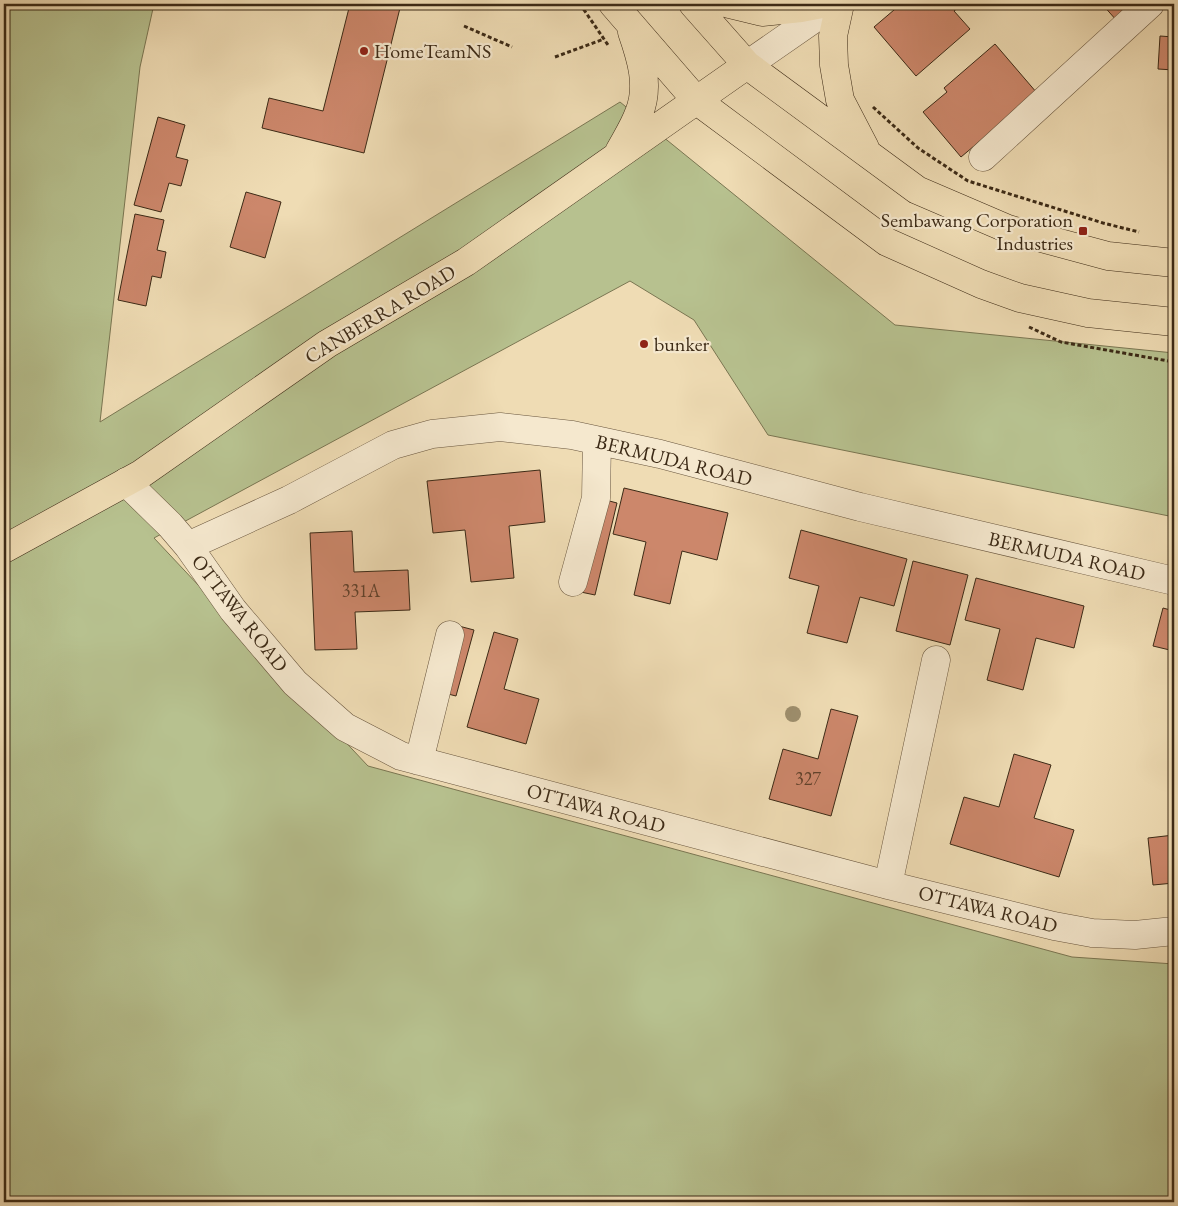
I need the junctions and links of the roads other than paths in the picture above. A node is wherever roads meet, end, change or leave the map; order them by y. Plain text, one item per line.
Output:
1 (694, 4) edge
2 (729, 4) edge
3 (822, 4) edge
4 (835, 4) edge
5 (840, 4) edge
6 (1150, 4) edge
7 (621, 12) edge
8 (747, 65) junction
9 (696, 100) junction
10 (868, 154) junction
11 (983, 156) dead end
12 (616, 157) junction
13 (1174, 263) edge
14 (1174, 322) edge
15 (597, 441) junction
16 (126, 482) junction
17 (188, 546) junction
18 (4, 549) edge
19 (573, 582) dead end
20 (1174, 582) edge
21 (450, 635) dead end
22 (936, 660) dead end
23 (419, 761) junction
24 (888, 885) junction
25 (1174, 931) edge

1 - 8 main road
2 - 3 main road
4 - 8 street
5 - 10 main road
6 - 11 street
7 - 9 main road
7 - 12 main road
8 - 9 main road, CANBERRA ROAD
8 - 10 main road
9 - 12 main road, CANBERRA ROAD
9 - 14 main road
10 - 13 main road
12 - 16 main road, CANBERRA ROAD
15 - 17 street, BERMUDA ROAD
15 - 19 street
15 - 20 street, BERMUDA ROAD
16 - 17 street, OTTAWA ROAD
16 - 18 main road, CANBERRA ROAD
17 - 23 street, OTTAWA ROAD
21 - 23 street
22 - 24 street
23 - 24 street, OTTAWA ROAD
24 - 25 street, OTTAWA ROAD

